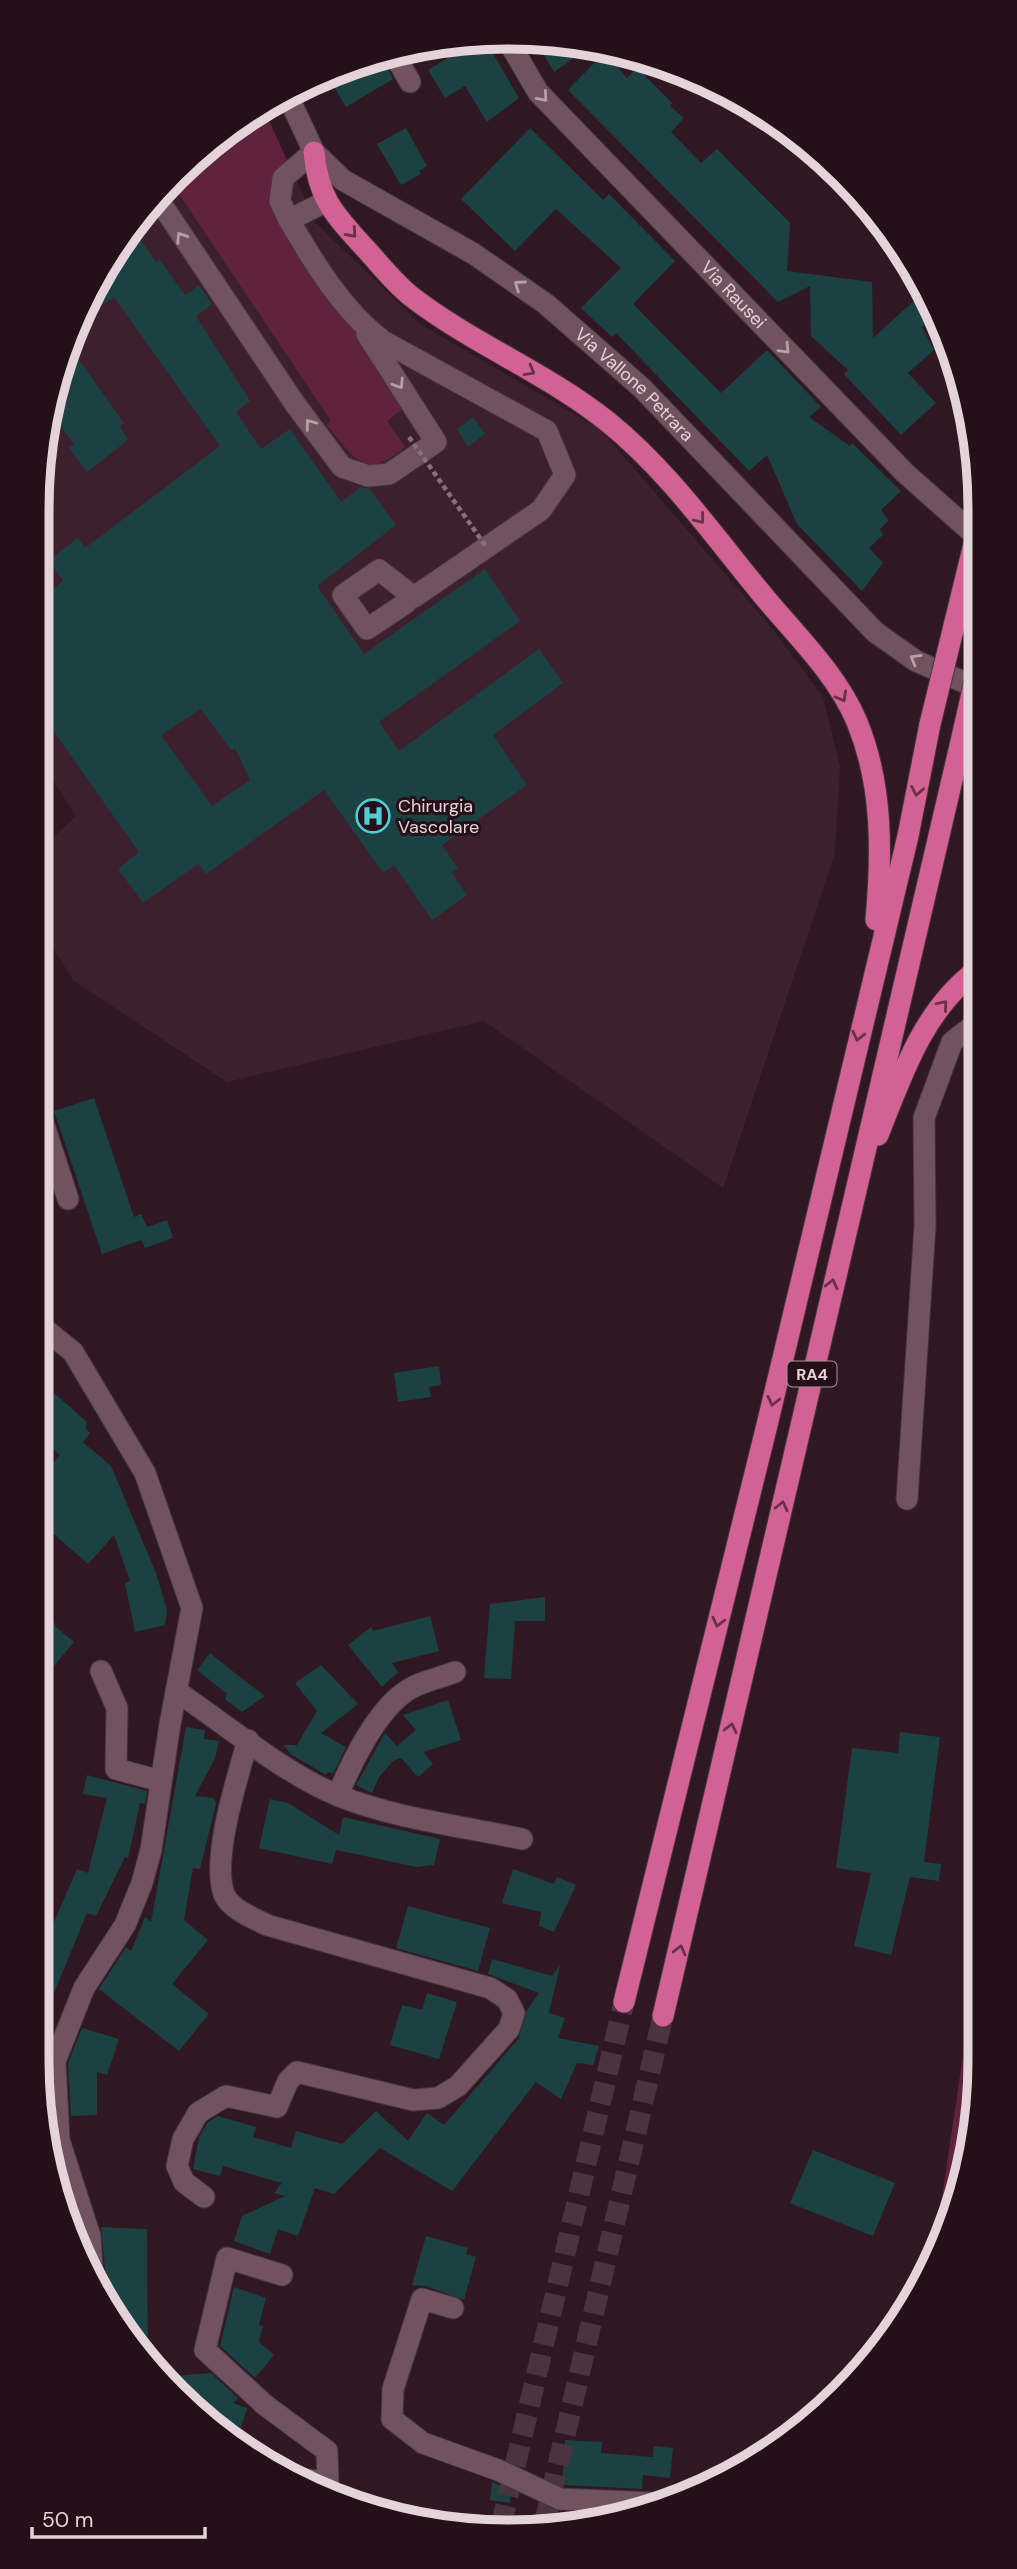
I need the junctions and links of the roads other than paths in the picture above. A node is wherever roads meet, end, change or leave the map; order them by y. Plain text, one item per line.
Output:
1 (513, 49) edge
2 (399, 63) edge
3 (410, 82) dead end
4 (292, 104) edge
5 (314, 152) junction
6 (325, 202) junction
7 (163, 206) edge
8 (289, 220) junction
9 (363, 326) junction
10 (968, 529) edge
11 (968, 569) edge
12 (406, 603) dead end
13 (968, 684) edge
14 (968, 708) edge
15 (968, 980) edge
16 (868, 996) junction
17 (968, 1030) edge
18 (49, 1141) edge
19 (852, 1198) junction
20 (68, 1199) dead end
21 (49, 1333) edge
22 (907, 1499) dead end
23 (101, 1671) dead end
24 (455, 1672) dead end
25 (176, 1691) junction
26 (248, 1740) junction
27 (162, 1781) junction
28 (338, 1795) junction
29 (522, 1839) dead end
30 (624, 2002) tunnel mouth
31 (663, 2016) tunnel mouth
32 (55, 2132) edge
33 (59, 2153) edge
34 (204, 2197) dead end
35 (91, 2253) edge
36 (282, 2275) dead end
37 (453, 2308) dead end
38 (325, 2482) edge
39 (634, 2502) edge

1 -> 10 street, Via Rausei
2 - 3 street
4 - 5 street, Via Vallone Petrara
5 - 6 highway
5 - 8 street
13 -> 5 street, Via Vallone Petrara
6 - 8 street
6 -> 16 highway
9 -> 7 street
8 - 9 street
9 - 12 street
11 -> 16 highway, RA4, bridge
14 - 19 highway, RA4, bridge
19 -> 15 highway
16 -> 30 highway, RA4
17 - 22 street
18 - 20 street
31 -> 19 highway, RA4
21 - 25 street
23 - 27 street
24 - 28 street
25 - 26 street
25 - 27 street
26 - 28 street
26 - 34 street
27 - 32 street
28 - 29 street
33 - 35 street
36 - 38 street
37 - 39 street

